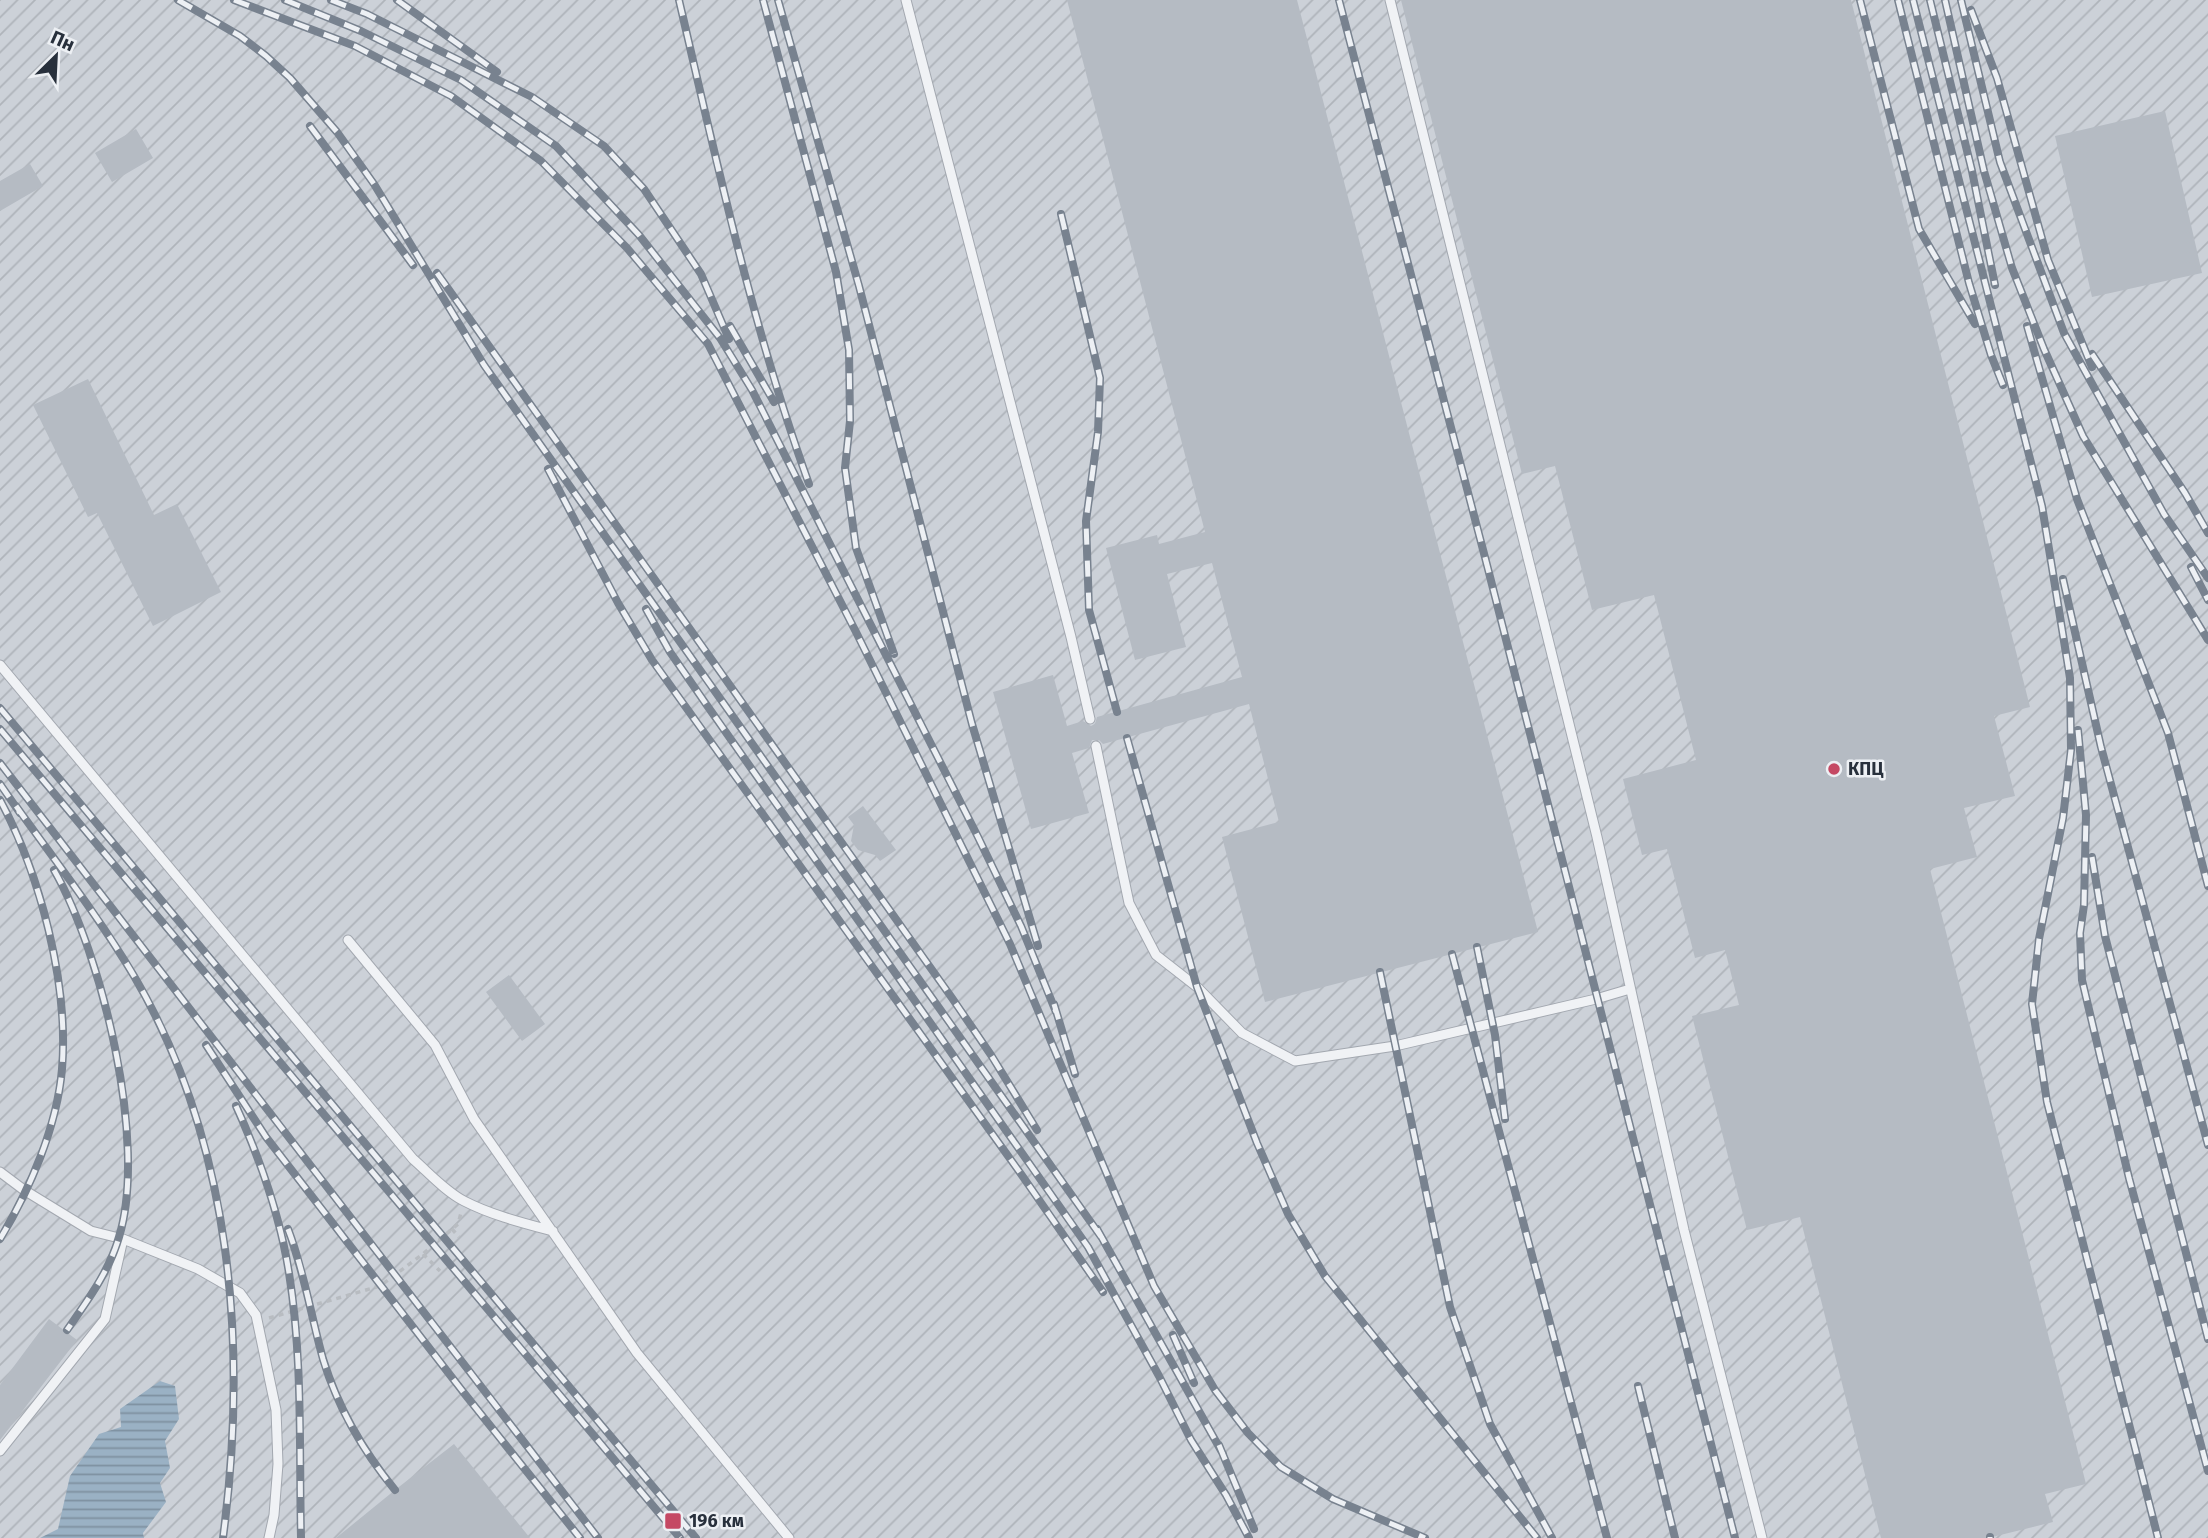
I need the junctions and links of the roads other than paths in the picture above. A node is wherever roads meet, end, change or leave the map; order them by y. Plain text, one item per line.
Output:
1 (906, 0) edge
2 (1390, 0) edge
3 (0, 665) edge
4 (1090, 719) dead end
5 (1096, 746) dead end
6 (348, 940) dead end
7 (1630, 989) junction
8 (0, 1172) edge
9 (553, 1231) junction
10 (123, 1239) junction
11 (0, 1451) edge
12 (269, 1538) edge
13 (789, 1538) edge
14 (1762, 1538) edge

1 - 4 lane
2 - 7 lane
3 - 9 lane
5 - 7 lane
6 - 9 lane
7 - 14 lane
8 - 10 lane
9 - 13 lane
10 - 11 lane
10 - 12 lane

